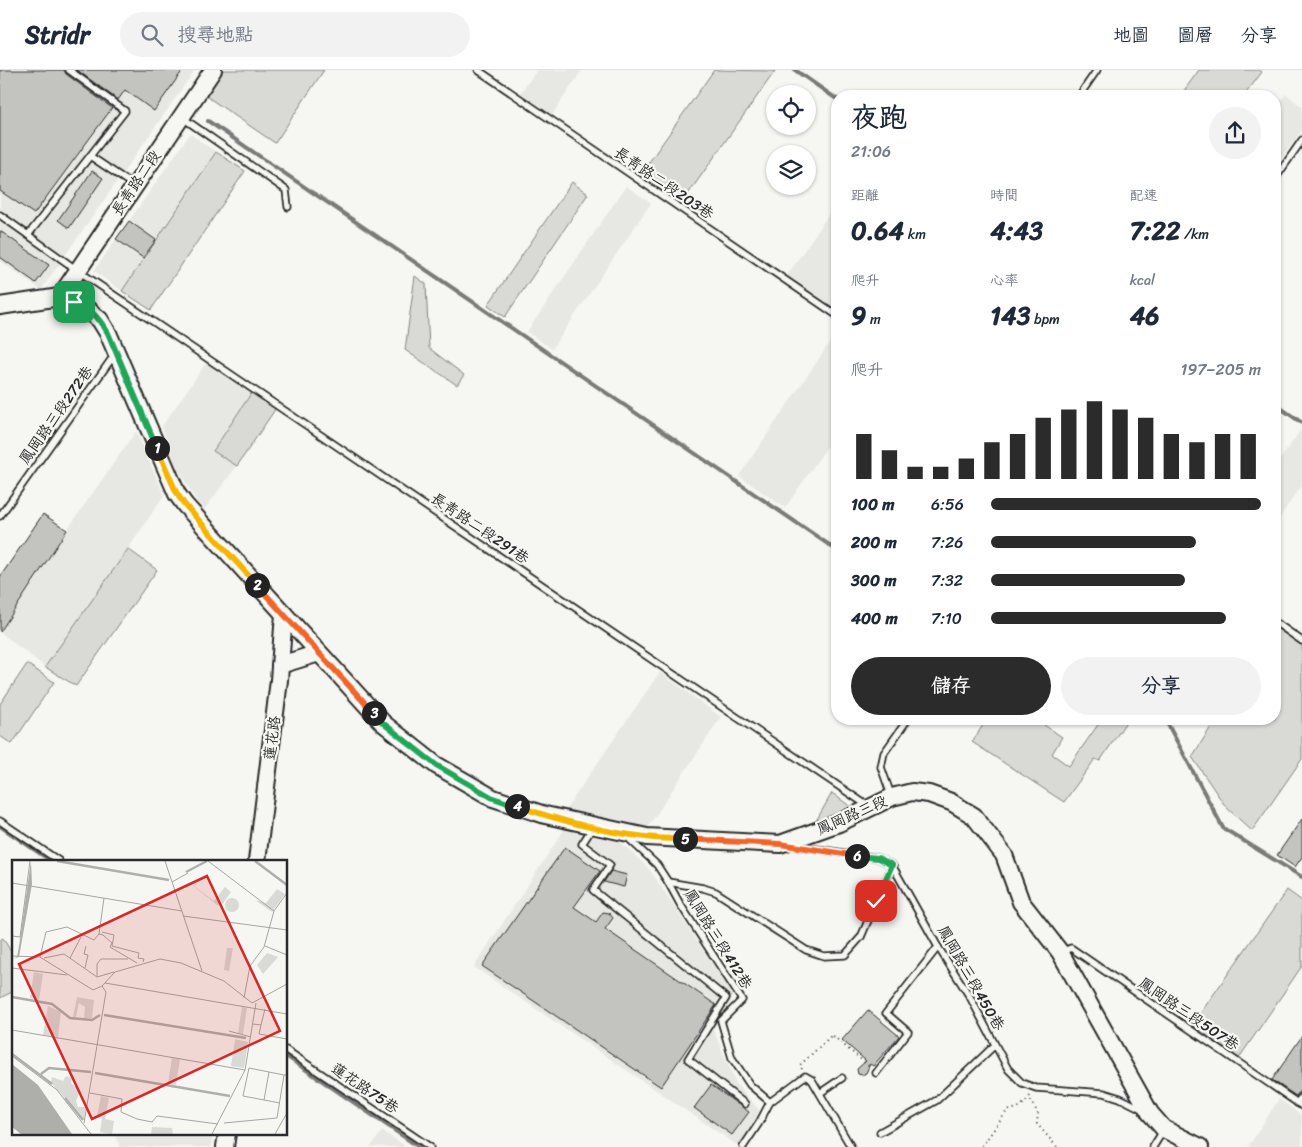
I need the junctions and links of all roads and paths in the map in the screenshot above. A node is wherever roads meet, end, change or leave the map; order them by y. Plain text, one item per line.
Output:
1 (69, 70) edge
2 (213, 70) edge
3 (478, 70) edge
4 (1097, 70) edge
5 (1083, 90) edge
6 (182, 116) junction
7 (1302, 140) edge
8 (90, 156) junction
9 (1281, 170) edge
10 (134, 186) junction
11 (288, 207) dead end
12 (0, 215) edge
13 (28, 235) junction
14 (77, 270) junction
15 (60, 297) junction
16 (0, 306) edge
17 (831, 311) edge
18 (116, 352) junction
19 (0, 516) edge
20 (284, 614) junction
21 (1281, 626) edge
22 (1302, 641) edge
23 (319, 653) junction
24 (280, 665) junction
25 (904, 725) edge
26 (892, 797) junction
27 (870, 808) junction
28 (0, 821) edge
29 (593, 827) junction
30 (623, 833) junction
31 (780, 844) junction
32 (58, 860) edge
33 (257, 860) edge
34 (892, 865) junction
35 (668, 882) junction
36 (938, 947) junction
37 (1060, 952) junction
38 (995, 1045) junction
39 (288, 1051) edge
40 (876, 1073) joint
41 (806, 1076) junction
42 (842, 1078) dead end
43 (1036, 1088) junction
44 (820, 1093) junction
45 (1302, 1096) edge
46 (1029, 1098) junction
47 (770, 1102) junction
48 (745, 1104) dead end
49 (1300, 1105) edge
50 (1150, 1113) junction
51 (1164, 1129) junction
52 (880, 1132) dead end
53 (227, 1134) edge
54 (982, 1146) dead end
55 (226, 1147) edge
56 (430, 1147) edge
57 (743, 1147) edge
58 (851, 1147) edge
59 (1057, 1147) edge
60 (1153, 1147) edge
61 (1200, 1147) edge

1 - 8 lane
2 - 6 street, 長青路二段
3 - 17 lane, 長青路二段203巷
4 - 5 lane
6 - 10 street, 長青路二段
6 - 11 lane
7 - 9 lane
8 - 10 lane
8 - 13 lane
10 - 14 street, 長青路二段
12 - 13 lane, 長青路二段291巷
13 - 14 lane, 長青路二段291巷
14 - 15 street, 長青路二段
14 - 27 lane, 長青路二段291巷
15 - 16 street, 鳳岡路三段
15 - 18 street, 鳳岡路三段
18 - 19 lane, 鳳岡路三段272巷
18 - 20 street, 鳳岡路三段
20 - 23 street, 鳳岡路三段
20 - 24 street, 蓮花路
21 - 22 lane
23 - 24 street
23 - 29 street, 鳳岡路三段
24 - 33 street, 蓮花路
25 - 26 lane
26 - 27 street, 鳳岡路三段
26 - 37 street, 鳳岡路三段
27 - 31 street, 鳳岡路三段
28 - 32 lane
29 - 30 street, 鳳岡路三段
29 - 48 lane
30 - 31 street, 鳳岡路三段
30 - 35 lane, 鳳岡路三段412巷
31 - 34 lane
34 - 35 lane
34 - 36 lane, 鳳岡路三段450巷
35 - 47 lane, 鳳岡路三段412巷
36 - 38 lane, 鳳岡路三段450巷
36 - 40 lane
37 - 49 lane, 鳳岡路三段507巷
37 - 50 street, 鳳岡路三段
38 - 43 lane, 鳳岡路三段450巷
38 - 52 lane
39 - 56 lane, 蓮花路75巷
40 - 41 path
41 - 44 lane
41 - 47 lane
42 - 44 lane
43 - 46 path
43 - 50 lane, 鳳岡路三段450巷
44 - 58 lane
45 - 49 lane
46 - 54 path
46 - 59 path
47 - 57 lane
50 - 51 street, 鳳岡路三段
51 - 60 lane
51 - 61 street, 鳳岡路三段
53 - 55 street

